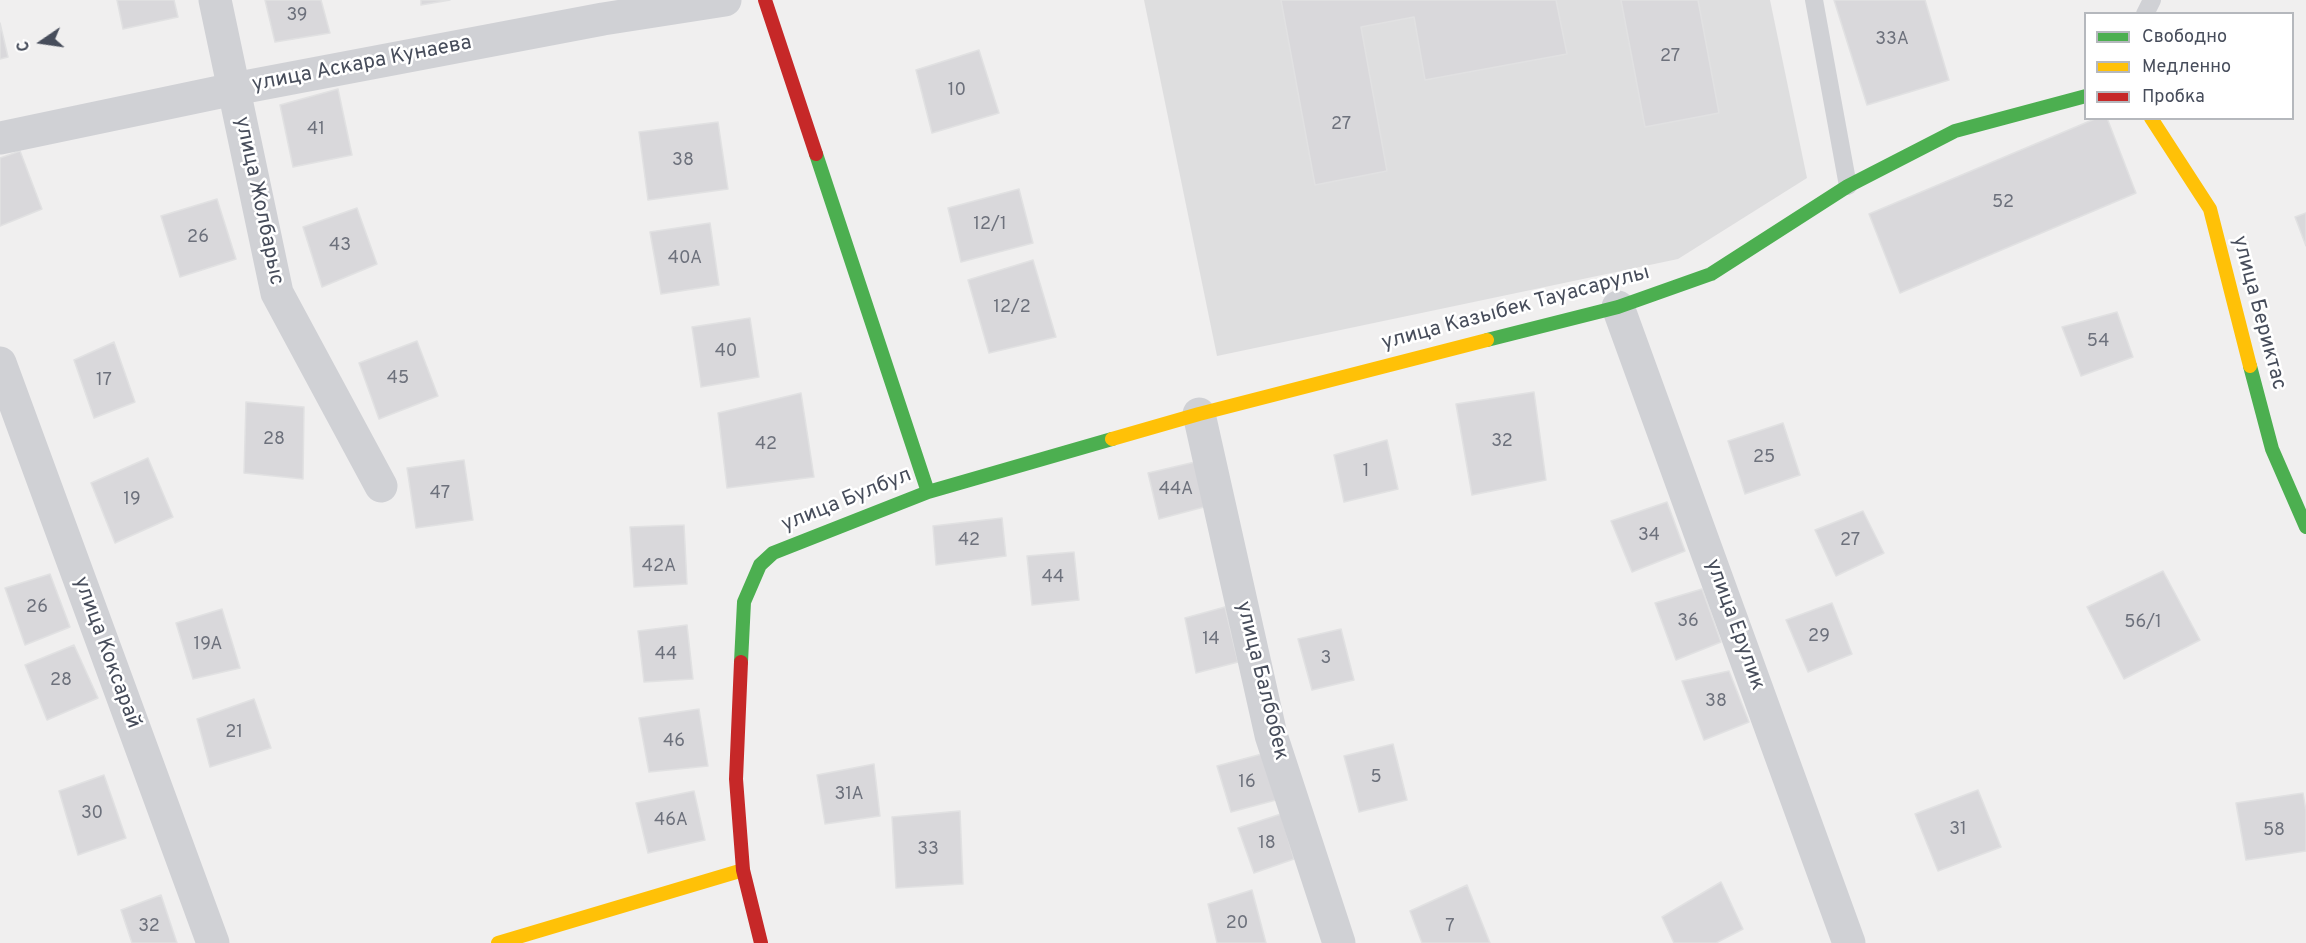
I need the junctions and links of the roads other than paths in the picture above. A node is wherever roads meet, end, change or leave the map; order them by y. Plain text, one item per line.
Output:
1 (215, 0) edge
2 (725, 0) edge
3 (765, 0) edge
4 (1814, 0) edge
5 (234, 89) junction
6 (2084, 96) edge
7 (2152, 120) edge
8 (0, 138) edge
9 (1848, 186) junction
10 (1618, 306) junction
11 (0, 363) edge
12 (1199, 414) junction
13 (381, 486) dead end
14 (928, 492) junction
15 (2306, 527) edge
16 (743, 870) junction
17 (213, 943) edge
18 (498, 943) edge
19 (761, 943) edge
20 (1339, 943) edge
21 (1849, 943) edge

1 - 5 street, улица Жолбарыс
2 - 5 street, улица Аскара Кунаева
3 - 14 street, улица Булбул
4 - 9 lane
5 - 8 street, улица Аскара Кунаева
5 - 13 street, улица Жолбарыс
6 - 9 street, улица Казыбек Тауасарулы
7 - 15 street, улица Бериктас
9 - 10 street, улица Казыбек Тауасарулы
10 - 12 street, улица Казыбек Тауасарулы
10 - 21 street, улица Ерулик
11 - 17 street, улица Коксарай
12 - 14 street, улица Казыбек Тауасарулы
12 - 20 street, улица Балбобек
14 - 16 street, улица Булбул
16 - 18 street
16 - 19 street, улица Булбул

